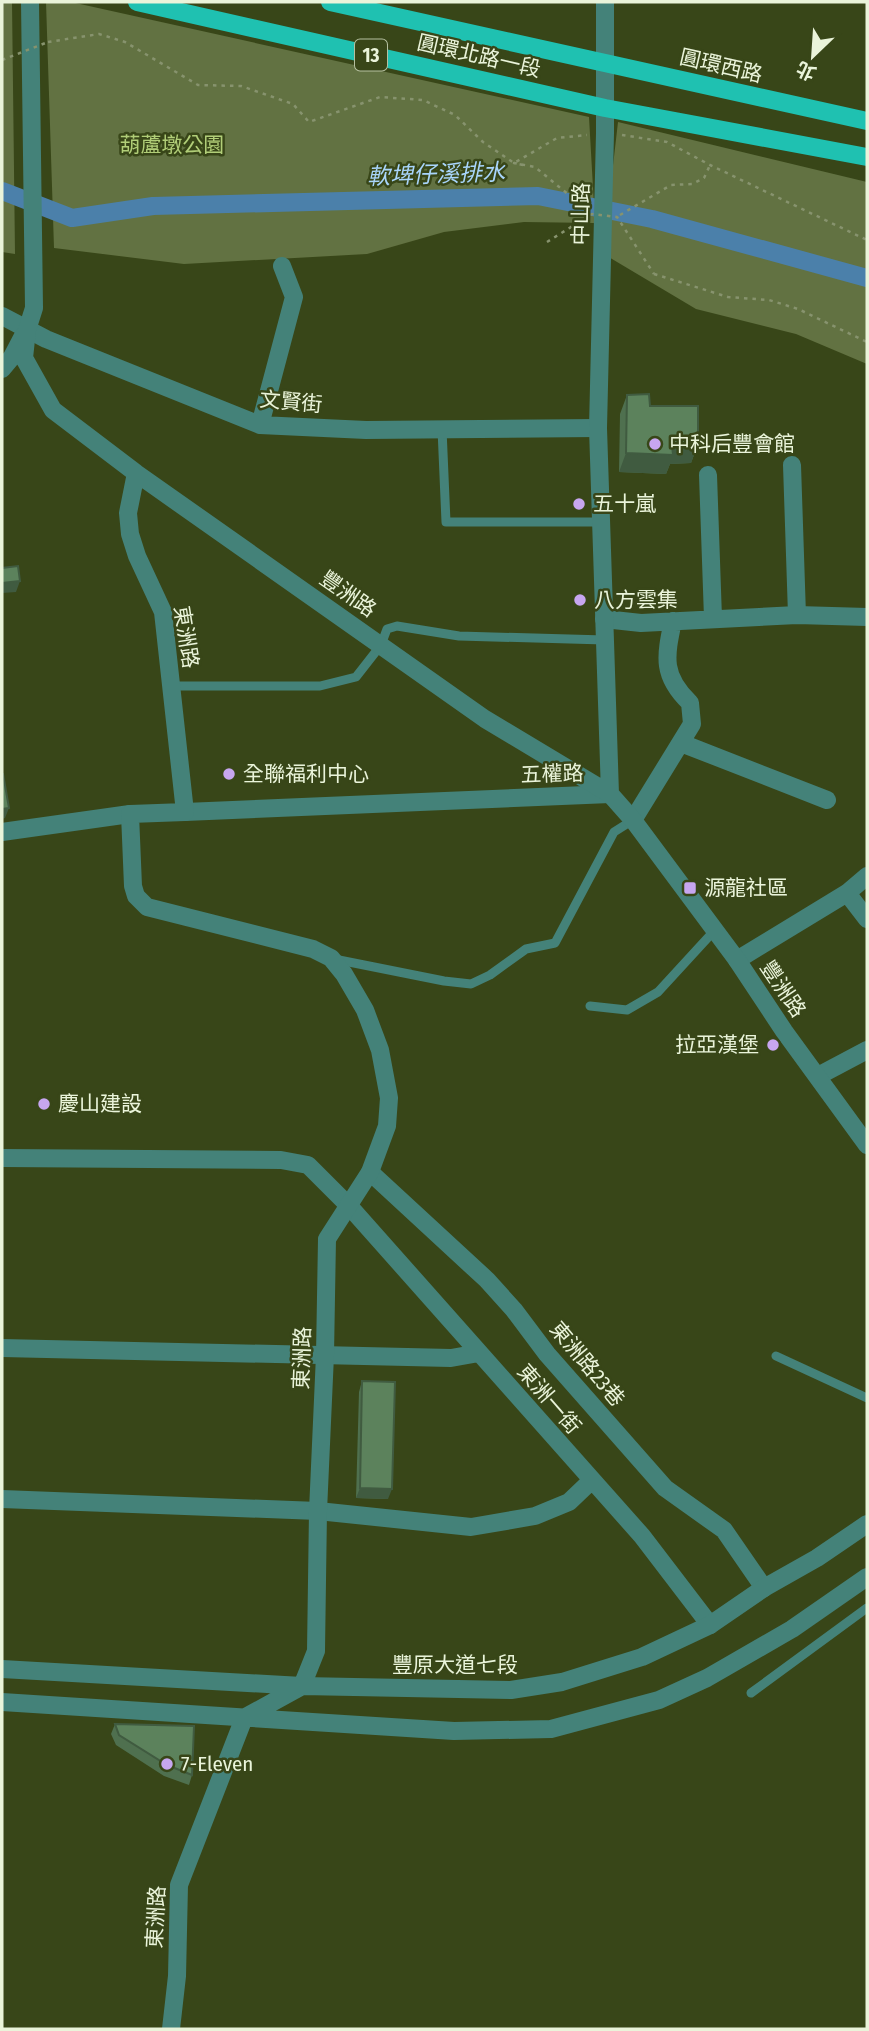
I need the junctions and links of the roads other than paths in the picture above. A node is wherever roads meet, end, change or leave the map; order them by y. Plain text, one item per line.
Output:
1 (30, 2) edge
2 (137, 2) edge
3 (330, 2) edge
4 (605, 2) edge
5 (606, 64) junction
6 (606, 108) junction
7 (867, 121) edge
8 (867, 157) edge
9 (282, 266) dead end
10 (2, 316) edge
11 (27, 330) junction
12 (2, 369) edge
13 (260, 425) junction
14 (598, 428) junction
15 (442, 429) junction
16 (792, 465) dead end
17 (136, 473) junction
18 (708, 475) dead end
19 (600, 522) junction
20 (797, 615) junction
21 (867, 617) edge
22 (713, 618) junction
23 (604, 619) junction
24 (673, 621) junction
25 (605, 640) junction
26 (381, 645) junction
27 (170, 686) junction
28 (681, 743) junction
29 (610, 794) junction
30 (827, 800) dead end
31 (185, 812) junction
32 (130, 814) junction
33 (633, 820) junction
34 (2, 832) edge
35 (867, 876) edge
36 (847, 893) junction
37 (867, 919) edge
38 (714, 931) junction
39 (331, 958) junction
40 (737, 960) junction
41 (590, 1006) dead end
42 (867, 1050) edge
43 (818, 1076) junction
44 (867, 1146) edge
45 (2, 1158) edge
46 (370, 1172) junction
47 (350, 1207) junction
48 (2, 1349) edge
49 (479, 1353) junction
50 (325, 1355) junction
51 (776, 1356) dead end
52 (867, 1398) edge
53 (591, 1481) junction
54 (2, 1499) edge
55 (318, 1511) junction
56 (867, 1524) edge
57 (867, 1577) edge
58 (764, 1588) junction
59 (867, 1608) edge
60 (710, 1625) junction
61 (2, 1669) edge
62 (302, 1686) junction
63 (751, 1693) dead end
64 (2, 1702) edge
65 (244, 1717) junction
66 (172, 2029) edge

1 - 11 street, 豐洲路
2 - 6 main road, 圓環北路一段 / 13
3 - 5 main road, 圓環北路一段 / 13
4 - 5 street, 中山路
5 - 6 street, 中山路
5 - 7 main road, 圓環西路 / 13
6 - 8 main road, 13
6 - 14 street, 中山路
9 - 13 street
10 - 11 street, 文賢街
11 - 12 street
11 - 13 street, 文賢街
11 - 17 street, 豐洲路
13 - 15 street, 文賢街
14 - 15 street, 文賢街
14 - 19 street, 五權路
15 - 19 lane
16 - 20 street
17 - 26 street, 豐洲路
17 - 27 street, 東洲路
18 - 22 street
19 - 23 street, 五權路
20 - 21 street
20 - 22 street
22 - 24 street
23 - 24 street
23 - 25 street, 五權路
24 - 28 street
25 - 26 lane
25 - 29 street, 五權路
26 - 27 lane
26 - 29 street, 豐洲路
27 - 31 street, 東洲路
28 - 30 street
28 - 33 street
29 - 31 street, 五權路
29 - 33 street, 豐洲路
31 - 32 street, 五權路
32 - 34 street, 五權路
32 - 39 street
33 - 38 street, 豐洲路
33 - 39 lane
35 - 36 street
36 - 37 street
36 - 40 street
38 - 40 street, 豐洲路
38 - 41 lane
39 - 46 street, 東洲路
40 - 43 street, 豐洲路
42 - 43 street
43 - 44 street, 豐洲路
45 - 47 street, 東洲一街
46 - 47 street, 東洲路
46 - 58 street, 東洲路23巷
47 - 49 street, 東洲一街
47 - 50 street, 東洲路
48 - 50 street
49 - 50 street
49 - 53 street, 東洲一街
50 - 55 street, 東洲路
51 - 52 lane
53 - 55 street
53 - 60 street, 東洲一街
54 - 55 street
55 - 62 street, 東洲路
56 - 58 street, 豐原大道七段
57 - 65 street
58 - 60 street, 豐原大道七段
59 - 63 lane
60 - 62 street, 豐原大道七段
61 - 62 street, 豐原大道七段
62 - 65 street
64 - 65 street
65 - 66 street, 東洲路

